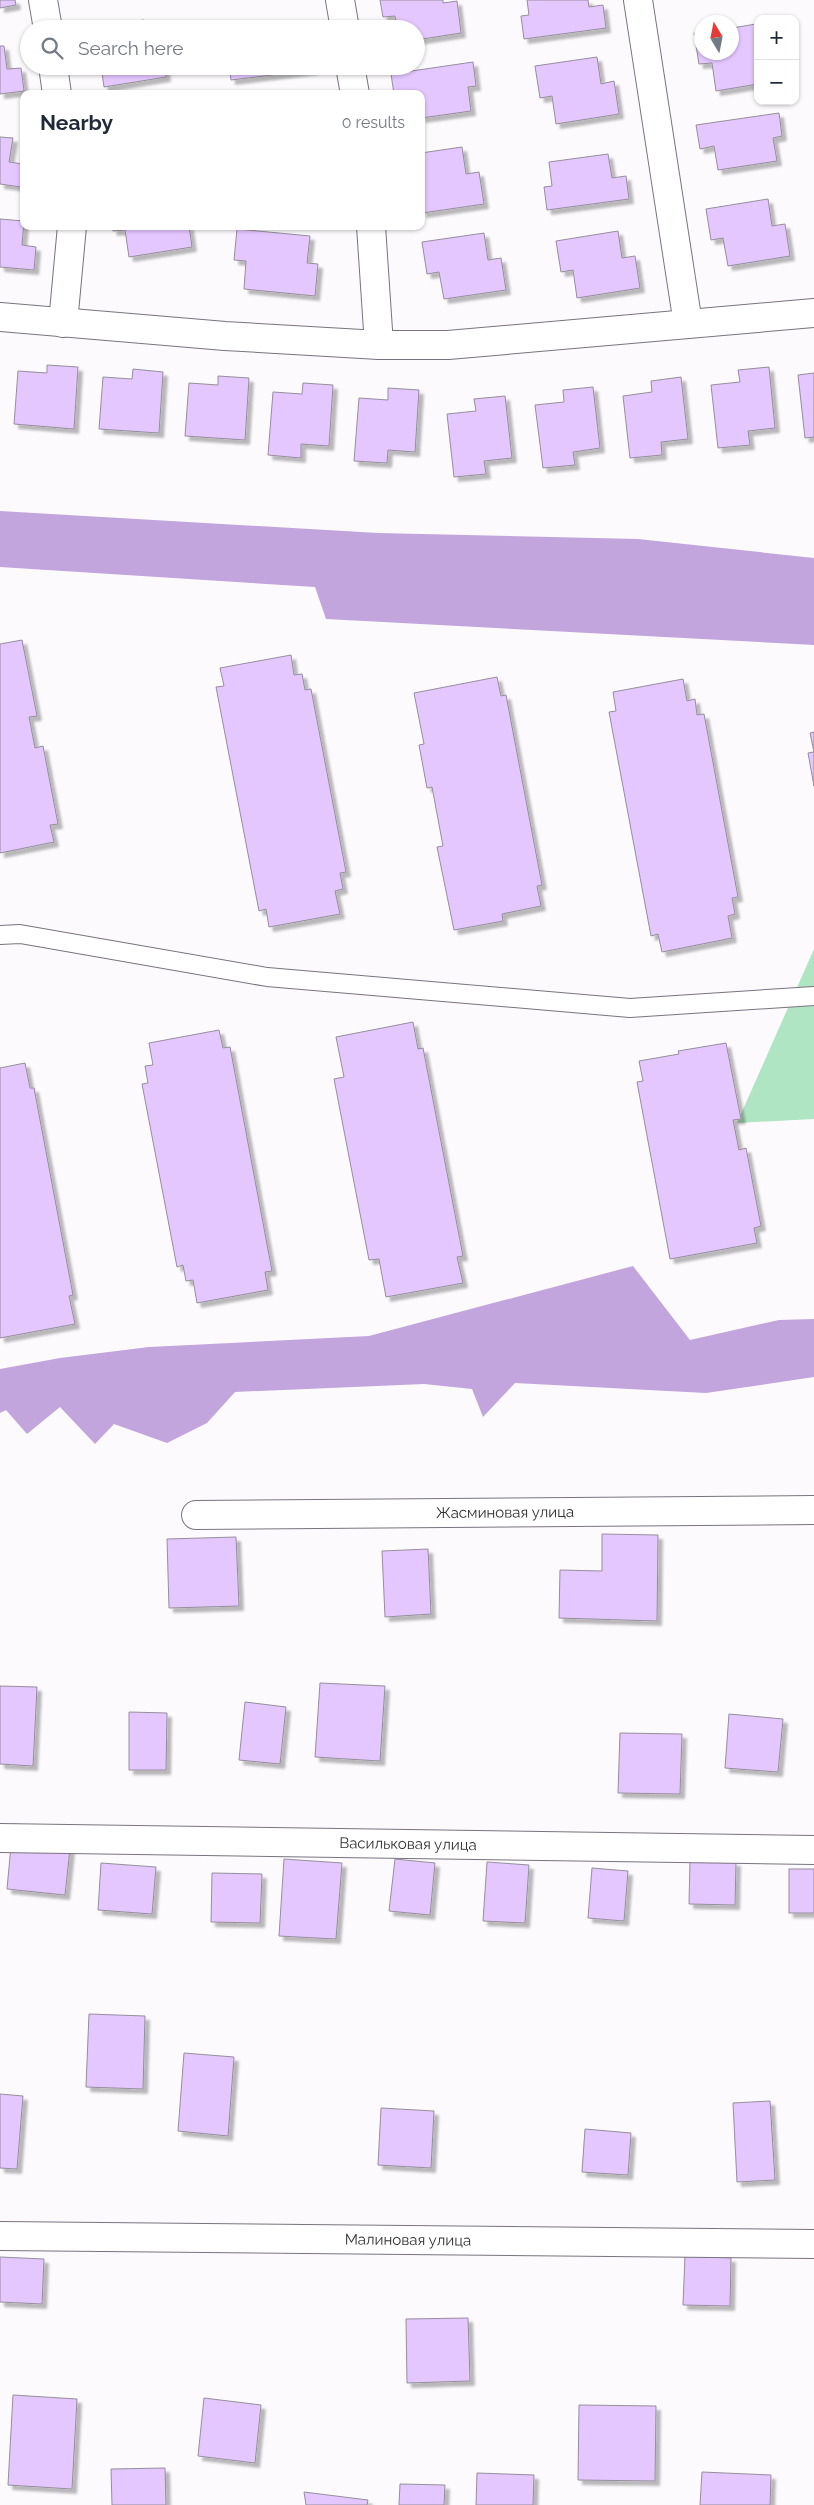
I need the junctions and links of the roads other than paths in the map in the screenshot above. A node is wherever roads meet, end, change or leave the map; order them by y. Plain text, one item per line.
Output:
1 (44, 0) edge
2 (340, 0) edge
3 (638, 0) edge
4 (47, 20) edge
5 (343, 20) edge
6 (54, 75) edge
7 (352, 75) edge
8 (56, 90) edge
9 (354, 90) edge
10 (72, 230) edge
11 (371, 230) edge
12 (814, 314) edge
13 (0, 318) edge
14 (63, 322) junction
15 (688, 324) junction
16 (379, 345) junction
17 (0, 935) edge
18 (814, 996) edge
19 (814, 1510) edge
20 (196, 1515) dead end
21 (0, 1838) edge
22 (814, 1850) edge
23 (0, 2236) edge
24 (814, 2244) edge

1 - 4 street
2 - 5 street
3 - 15 street
6 - 8 street
7 - 9 street
10 - 14 street
11 - 16 street
12 - 15 street
13 - 14 street
14 - 16 street
15 - 16 street
17 - 18 lane
19 - 20 street, Жасминовая улица
21 - 22 street, Васильковая улица
23 - 24 street, Малиновая улица

